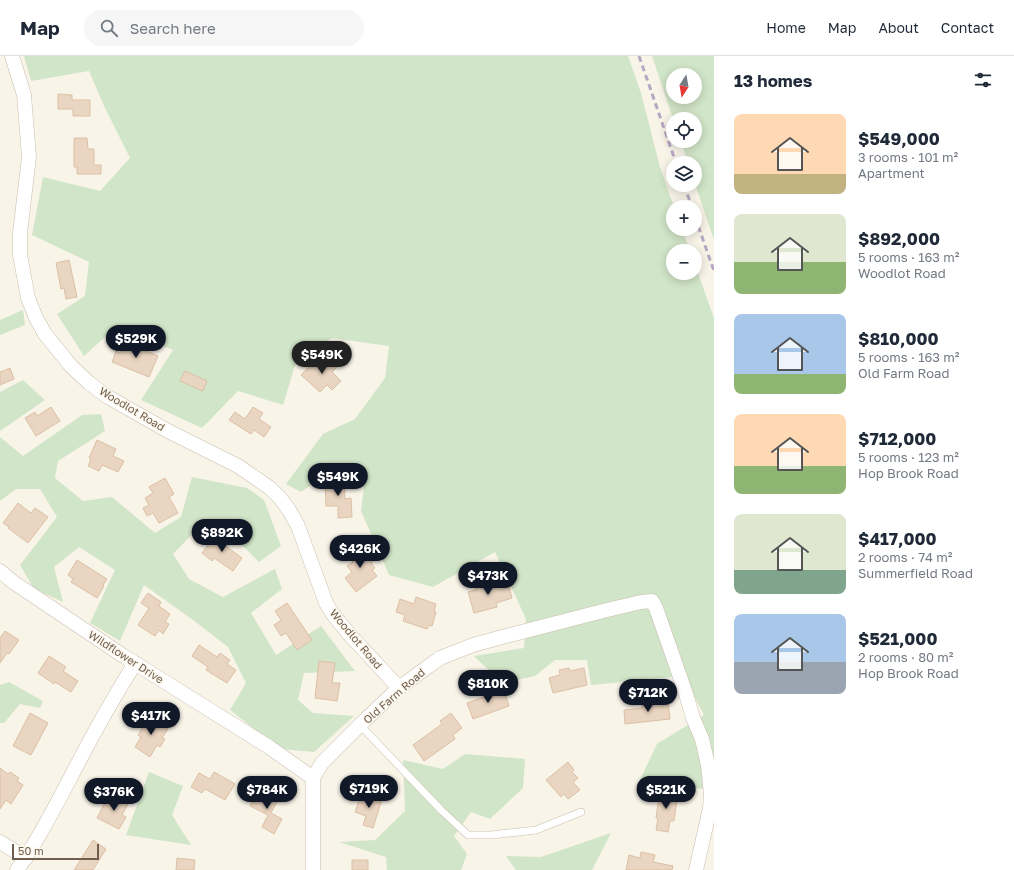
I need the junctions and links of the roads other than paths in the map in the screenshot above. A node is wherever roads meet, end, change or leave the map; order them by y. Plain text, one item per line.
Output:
1 (12, 56) edge
2 (0, 571) edge
3 (135, 663) junction
4 (399, 688) junction
5 (360, 725) junction
6 (313, 778) junction
7 (581, 812) dead end
8 (0, 842) edge
9 (26, 858) junction
10 (17, 870) edge
11 (314, 870) edge
12 (696, 870) edge

1 - 4 street, Woodlot Road
2 - 3 street, Wildflower Drive
3 - 6 street, Wildflower Drive
3 - 9 street
4 - 5 street, Old Farm Road
4 - 12 street, Old Farm Road
5 - 6 street, Old Farm Road
5 - 7 lane
6 - 11 street
8 - 9 street
9 - 10 street

